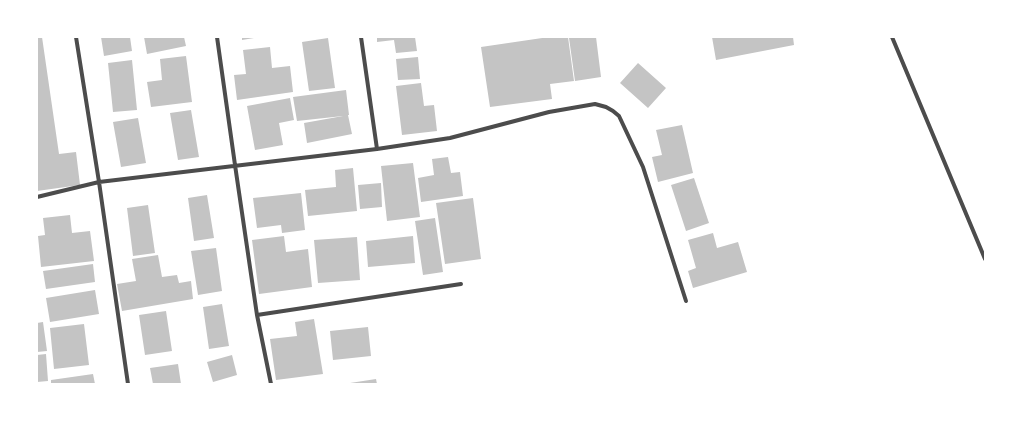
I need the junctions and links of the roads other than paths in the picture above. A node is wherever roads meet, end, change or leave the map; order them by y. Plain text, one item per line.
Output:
1 (76, 37) edge
2 (217, 37) edge
3 (361, 37) edge
4 (892, 37) edge
5 (377, 149) junction
6 (235, 165) junction
7 (99, 182) junction
8 (37, 198) edge
9 (985, 259) edge
10 (461, 284) dead end
11 (686, 301) dead end
12 (257, 315) junction
13 (128, 384) edge
14 (271, 384) edge

1 - 7 street
2 - 6 street
3 - 5 street
4 - 9 street
5 - 6 street
5 - 11 street
6 - 7 street
6 - 12 street
7 - 8 street
7 - 13 street
10 - 12 street
12 - 14 street

